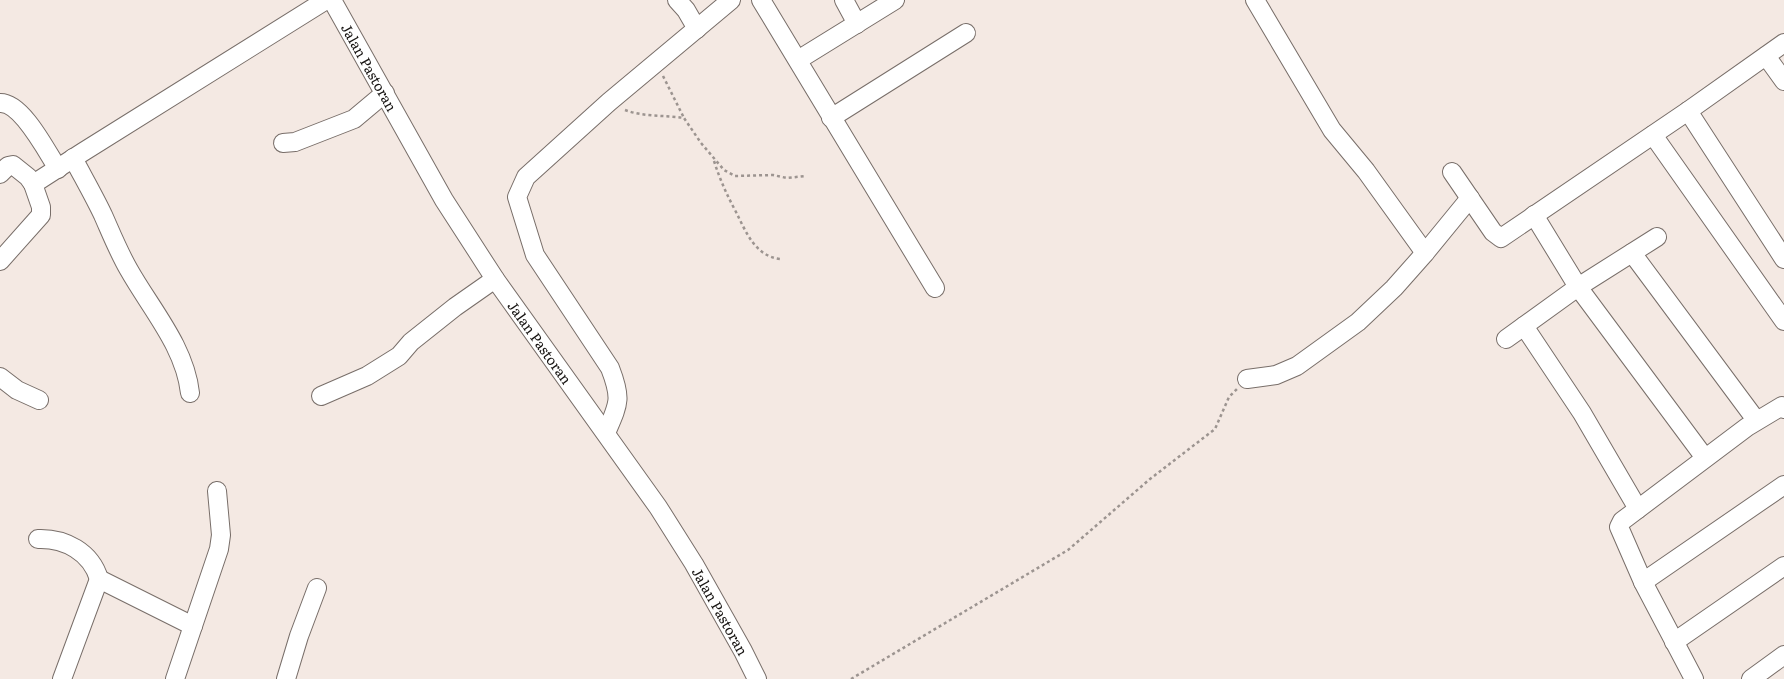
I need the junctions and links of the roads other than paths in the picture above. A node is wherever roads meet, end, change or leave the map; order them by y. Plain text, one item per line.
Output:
1 (326, 0) edge
2 (332, 0) edge
3 (677, 0) edge
4 (731, 0) edge
5 (761, 0) edge
6 (844, 0) edge
7 (895, 0) edge
8 (1255, 0) edge
9 (857, 24) junction
10 (697, 29) junction
11 (966, 33) dead end
12 (1784, 43) edge
13 (1766, 56) junction
14 (798, 60) junction
15 (1784, 81) edge
16 (385, 93) junction
17 (0, 104) edge
18 (1688, 111) junction
19 (831, 118) junction
20 (1653, 135) junction
21 (283, 143) dead end
22 (73, 158) junction
23 (58, 169) junction
24 (1452, 172) dead end
25 (0, 174) edge
26 (33, 184) junction
27 (1470, 198) junction
28 (1534, 215) junction
29 (1657, 237) dead end
30 (1425, 253) junction
31 (1632, 253) junction
32 (1784, 258) edge
33 (0, 261) edge
34 (495, 279) junction
35 (1578, 287) junction
36 (935, 288) dead end
37 (1784, 321) edge
38 (1524, 326) junction
39 (1506, 339) dead end
40 (0, 377) edge
41 (1247, 379) road end
42 (190, 393) dead end
43 (321, 396) dead end
44 (39, 400) dead end
45 (1783, 406) edge
46 (1756, 420) junction
47 (606, 433) junction
48 (1705, 458) junction
49 (1784, 485) edge
50 (217, 491) dead end
51 (1638, 509) junction
52 (38, 539) dead end
53 (1784, 566) edge
54 (99, 579) junction
55 (1643, 582) junction
56 (317, 588) dead end
57 (193, 626) junction
58 (1674, 642) junction
59 (1784, 655) edge
60 (62, 679) edge
61 (175, 679) edge
62 (286, 679) edge
63 (757, 679) edge
64 (1694, 679) edge
65 (1751, 679) edge

1 - 22 street
2 - 16 street, Jalan Pastoran
3 - 10 street
4 - 10 street
5 - 14 street
6 - 9 street
7 - 9 street
8 - 30 street
9 - 14 street
10 - 47 street
11 - 19 street
12 - 13 street
13 - 15 street
13 - 18 street
14 - 19 street
16 - 21 street
16 - 34 street, Jalan Pastoran
17 - 23 street
18 - 20 street
18 - 32 street
19 - 36 street
20 - 28 street
20 - 37 street
22 - 23 street
22 - 42 street
23 - 26 street
24 - 27 street
25 - 26 street
26 - 33 street
27 - 28 street
27 - 30 street
28 - 35 street
29 - 31 street
30 - 41 street
31 - 35 street
31 - 46 street
34 - 43 street
34 - 47 street, Jalan Pastoran
35 - 38 street
35 - 48 street
38 - 39 street
38 - 51 street
40 - 44 street
45 - 46 street
46 - 48 street
47 - 63 street, Jalan Pastoran
48 - 51 street
49 - 55 street
50 - 57 street
51 - 55 street
52 - 54 street
53 - 58 street
54 - 57 street
54 - 60 street
55 - 58 street
56 - 62 street
57 - 61 street
58 - 64 street
59 - 65 street

